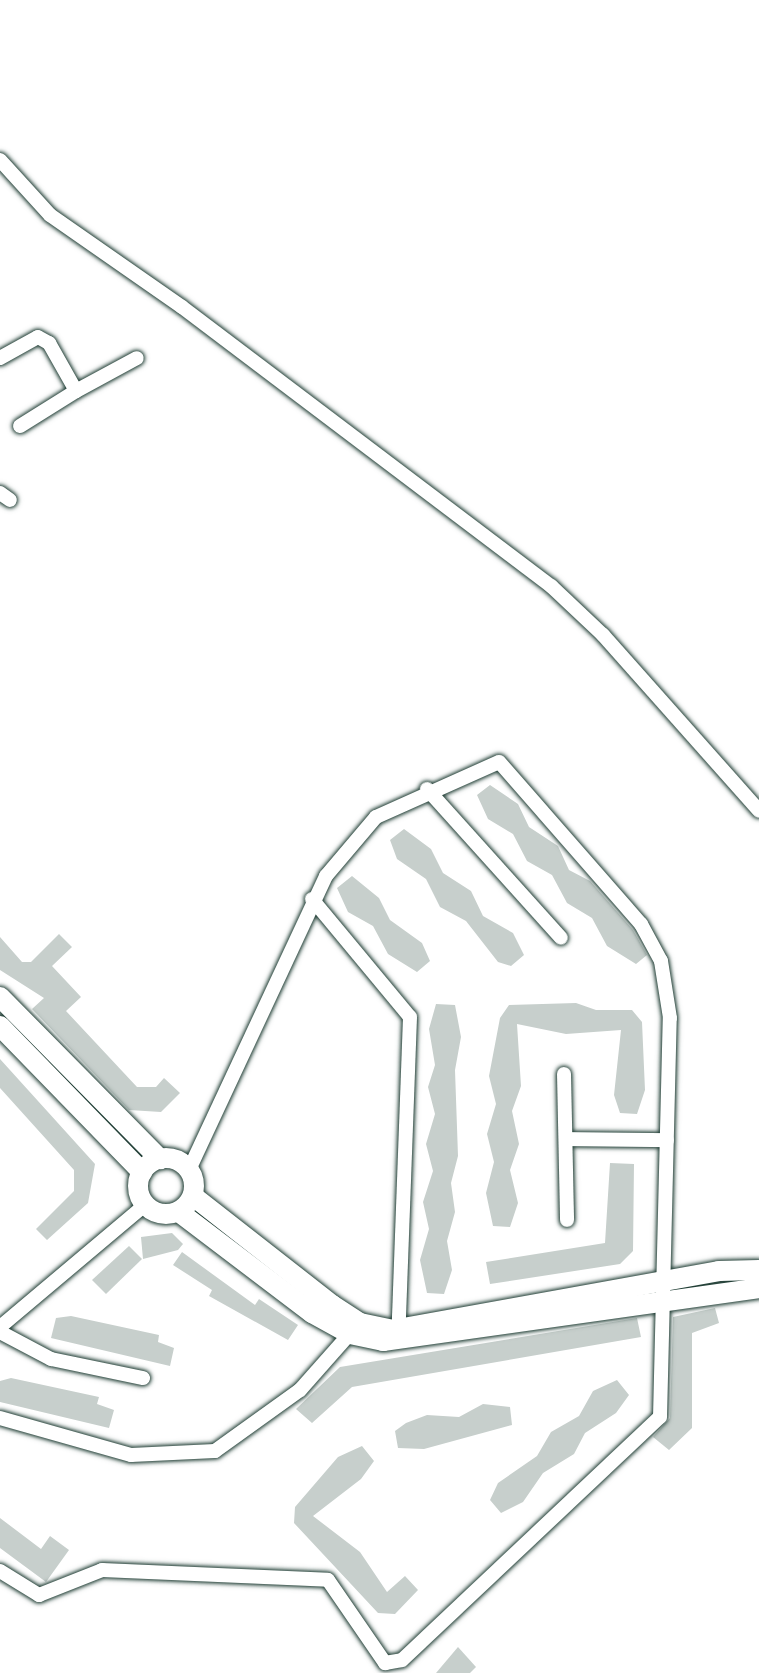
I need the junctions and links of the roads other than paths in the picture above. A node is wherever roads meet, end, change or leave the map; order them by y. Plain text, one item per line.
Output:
1 (0, 160) edge
2 (0, 358) edge
3 (137, 358) dead end
4 (76, 391) junction
5 (20, 426) dead end
6 (427, 789) junction
7 (759, 811) edge
8 (312, 899) junction
9 (561, 938) dead end
10 (0, 997) edge
11 (3, 1037) edge
12 (564, 1074) dead end
13 (566, 1139) junction
14 (667, 1140) junction
15 (160, 1159) junction
16 (189, 1170) junction
17 (142, 1172) junction
18 (186, 1204) junction
19 (145, 1205) junction
20 (567, 1220) dead end
21 (759, 1270) edge
22 (759, 1288) edge
23 (665, 1290) junction
24 (355, 1328) junction
25 (0, 1330) edge
26 (398, 1334) junction
27 (143, 1378) dead end
28 (0, 1418) edge
29 (6, 1575) edge
30 (0, 1590) edge
31 (385, 1668) edge

1 - 7 street
2 - 4 street
3 - 4 street
4 - 5 street
6 - 8 street
6 - 9 street
6 - 14 street
8 - 16 street
8 - 26 street
10 - 15 main road
11 - 17 main road
12 - 13 street
13 - 14 street
13 - 20 street
14 - 23 street
15 - 16 main road
15 - 17 main road
16 - 18 main road
17 - 19 main road
18 - 19 main road
18 - 24 main road
19 - 25 street
21 - 23 main road
22 - 23 main road
23 - 26 main road
23 - 31 street
24 - 26 main road
24 - 28 street
25 - 27 street
29 - 30 street
29 - 31 street

